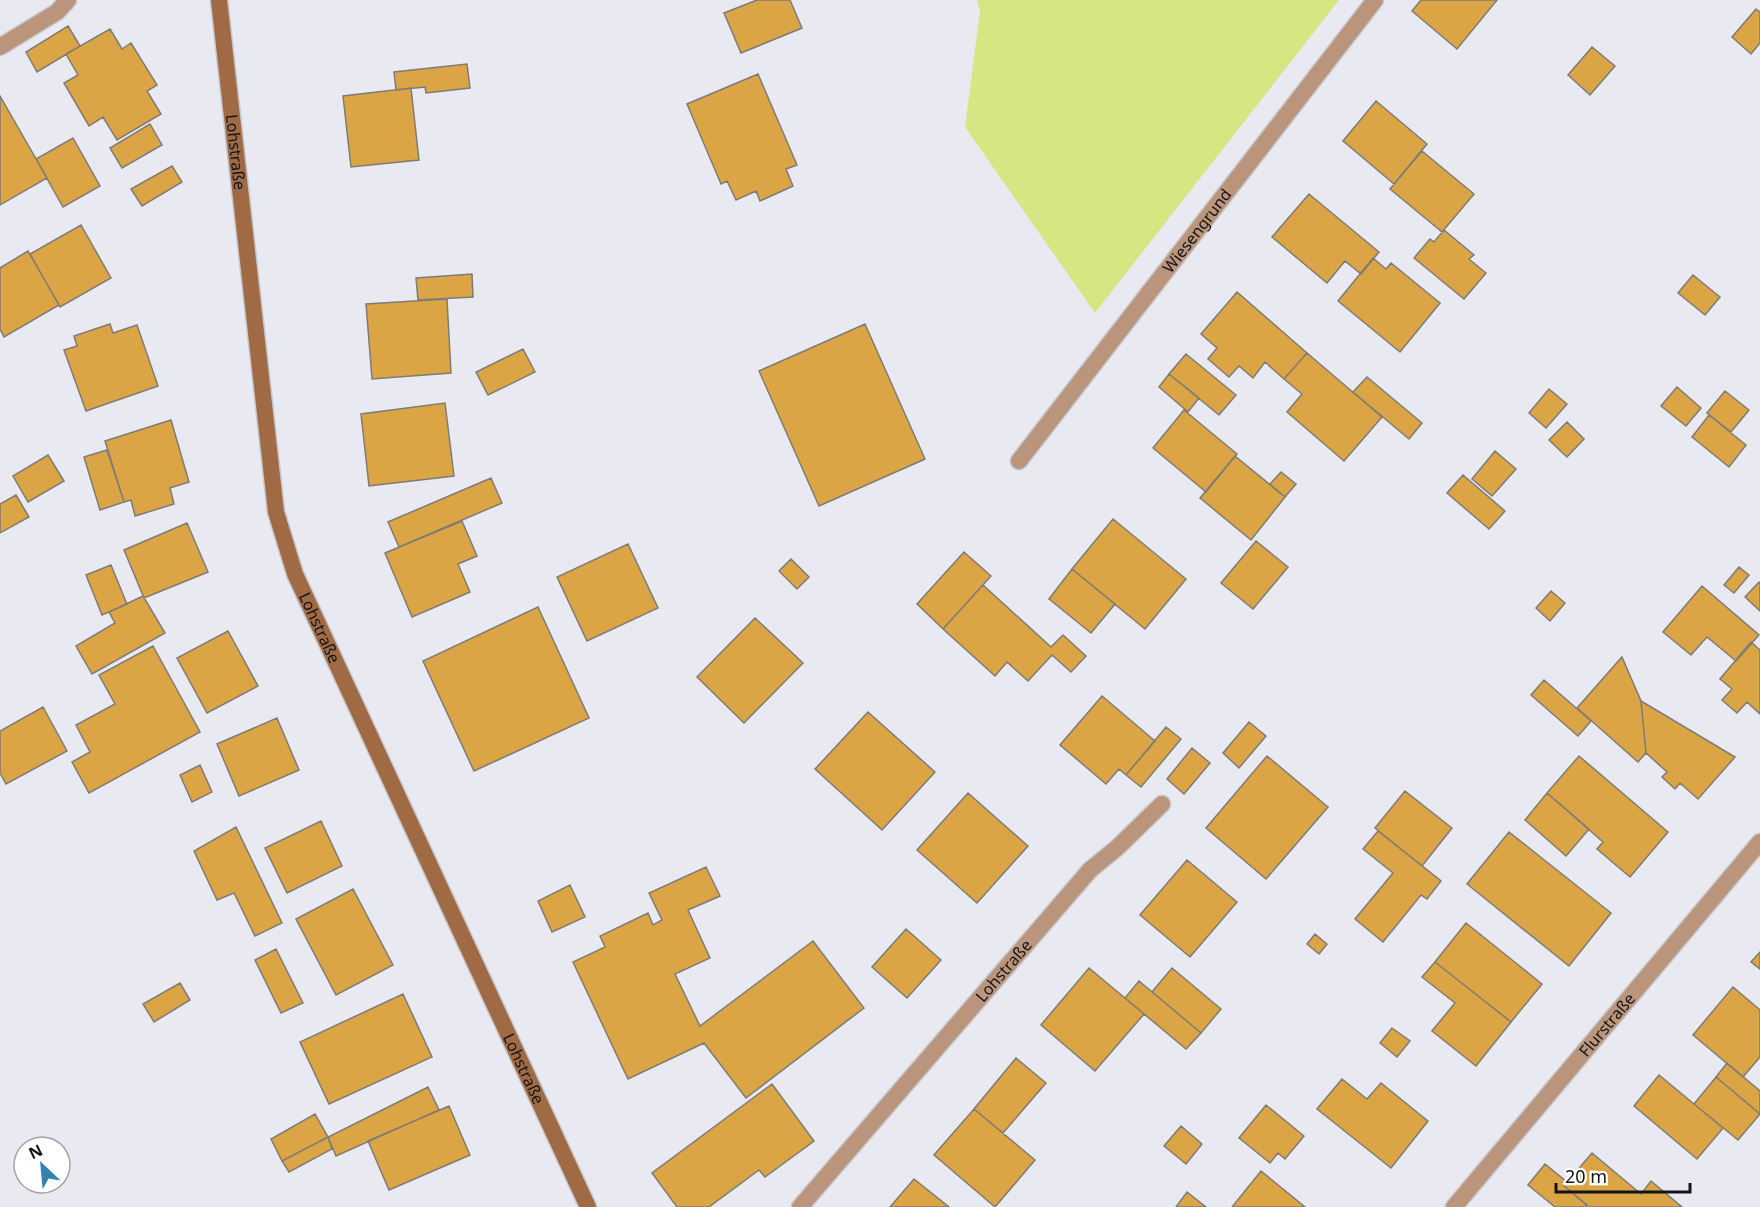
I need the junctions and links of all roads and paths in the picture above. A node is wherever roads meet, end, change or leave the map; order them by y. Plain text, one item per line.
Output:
1 (68, 0) edge
2 (219, 0) edge
3 (1375, 0) edge
4 (0, 47) edge
5 (1019, 461) dead end
6 (1162, 804) dead end
7 (1760, 842) edge
8 (588, 1207) edge
9 (800, 1207) edge
10 (1454, 1207) edge

1 - 4 street
2 - 8 main road, Lohstraße
3 - 5 street, Wiesengrund
6 - 9 street, Lohstraße
7 - 10 street, Flurstraße

